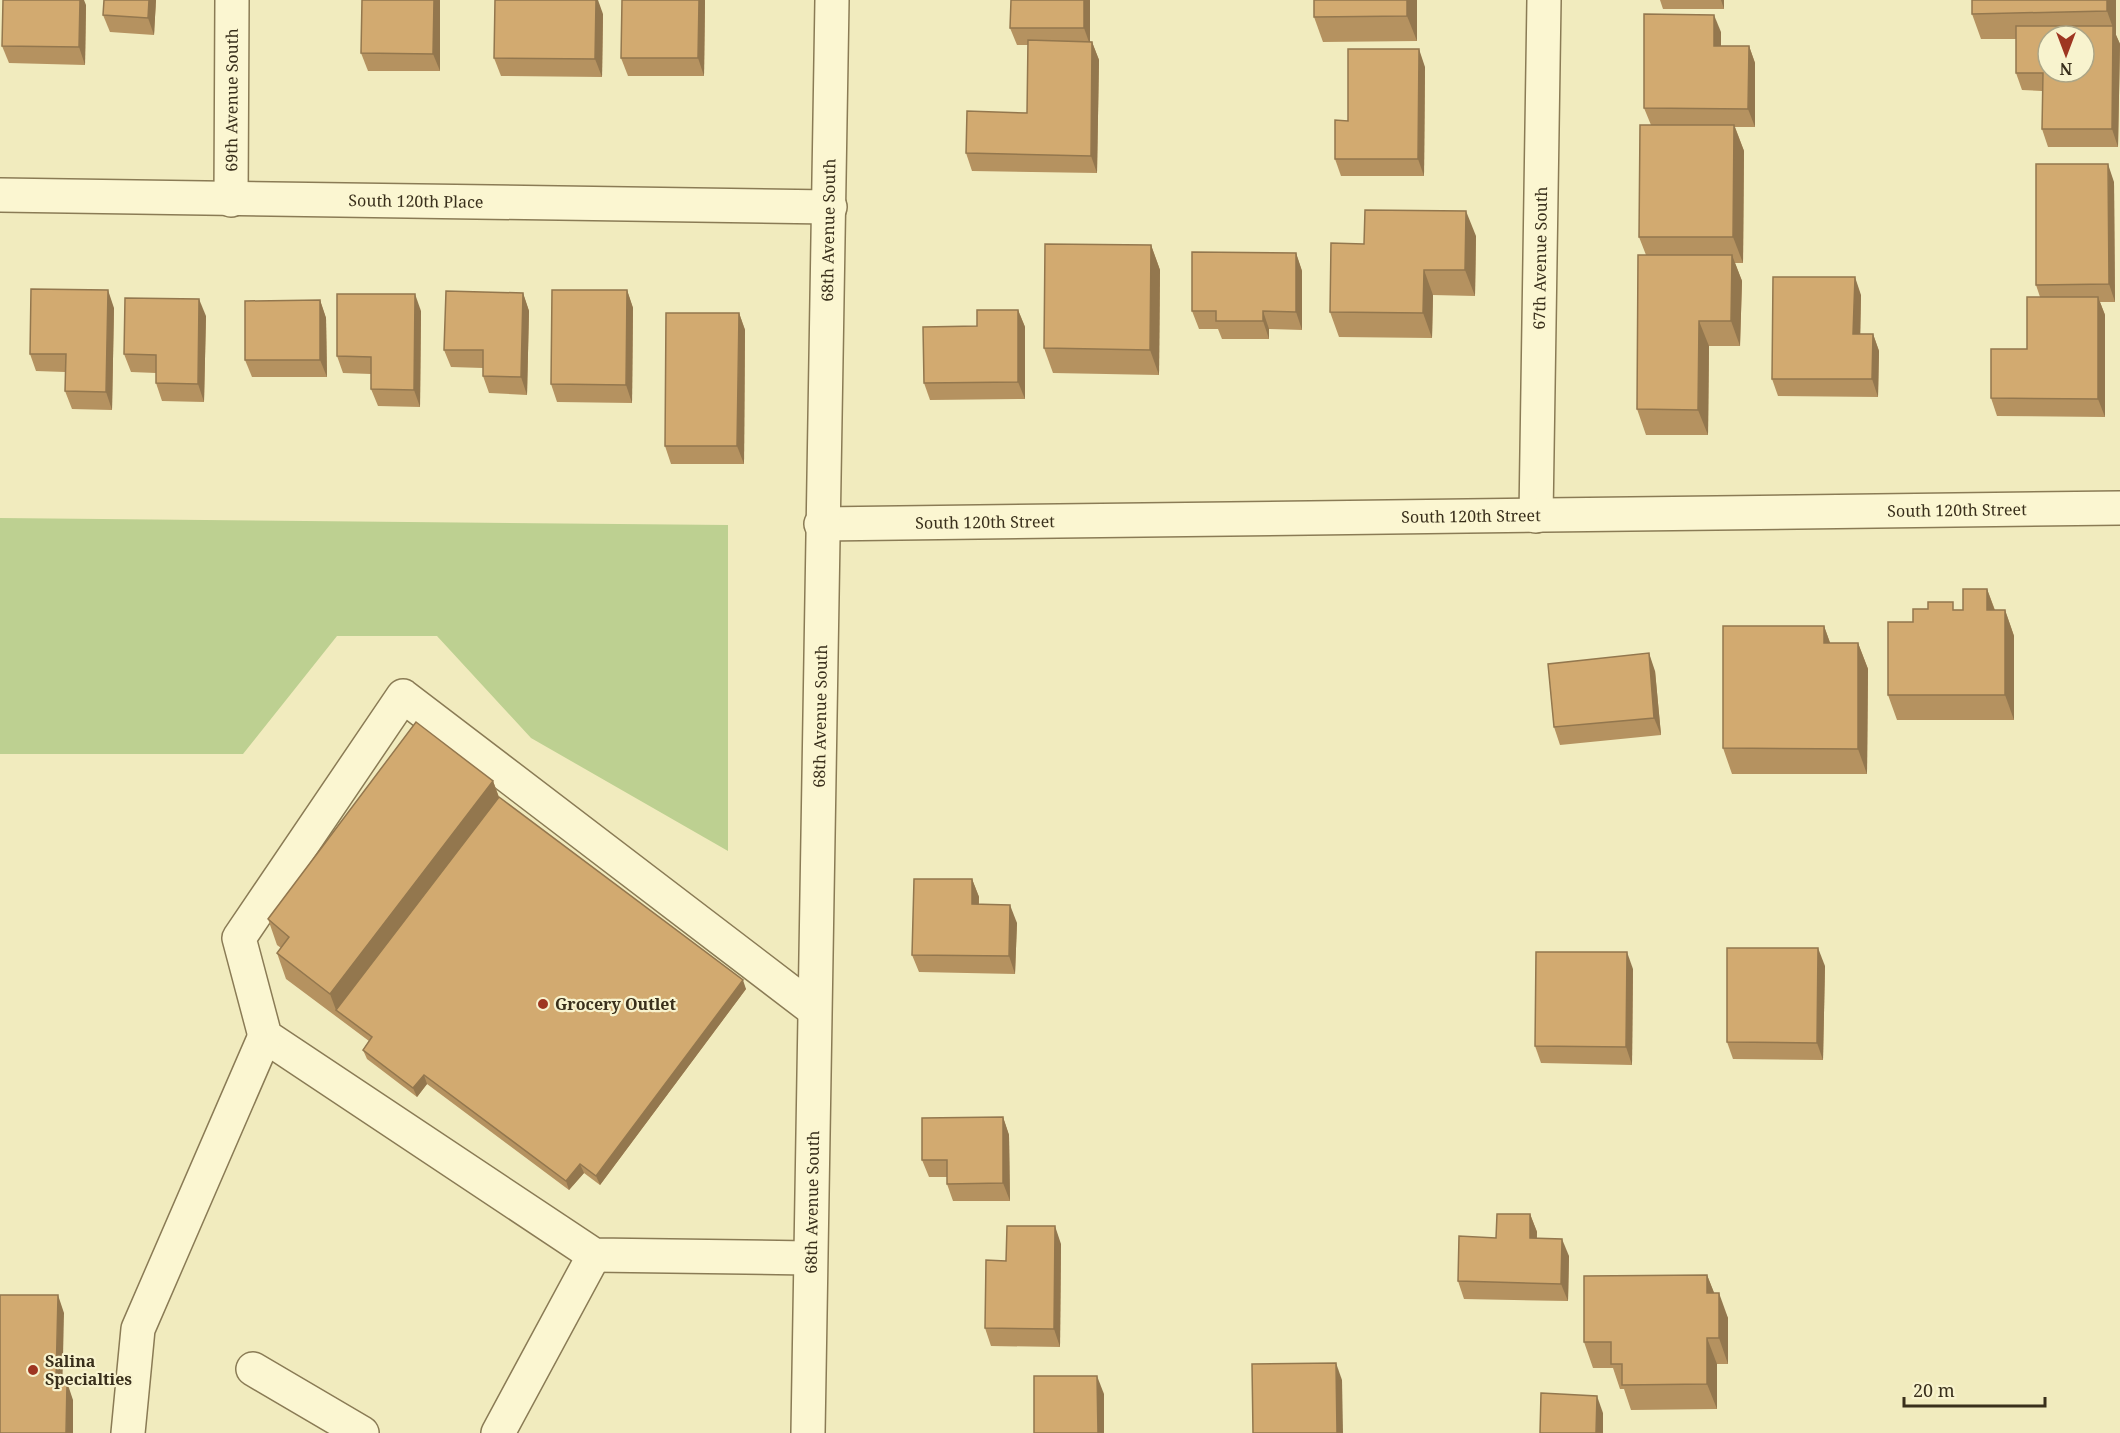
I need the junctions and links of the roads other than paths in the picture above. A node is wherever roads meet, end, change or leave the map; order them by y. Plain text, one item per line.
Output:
1 (232, 0) edge
2 (832, 0) edge
3 (1544, 0) edge
4 (0, 195) edge
5 (231, 200) junction
6 (830, 207) junction
7 (2120, 508) edge
8 (1536, 516) junction
9 (821, 524) junction
10 (813, 1009) junction
11 (265, 1036) junction
12 (594, 1255) junction
13 (809, 1258) junction
14 (253, 1369) dead end
15 (128, 1433) edge
16 (362, 1433) edge
17 (498, 1433) edge
18 (807, 1433) edge

1 - 5 street, 69th Avenue South
2 - 6 street, 68th Avenue South
3 - 8 street, 67th Avenue South
4 - 5 street, South 120th Place
5 - 6 street, South 120th Place
6 - 9 street, 68th Avenue South
7 - 8 street, South 120th Street
8 - 9 street, South 120th Street
9 - 10 street, 68th Avenue South
10 - 11 street
10 - 13 street, 68th Avenue South
11 - 12 street
11 - 15 street
12 - 13 street
12 - 17 street
13 - 18 street, 68th Avenue South
14 - 16 street

